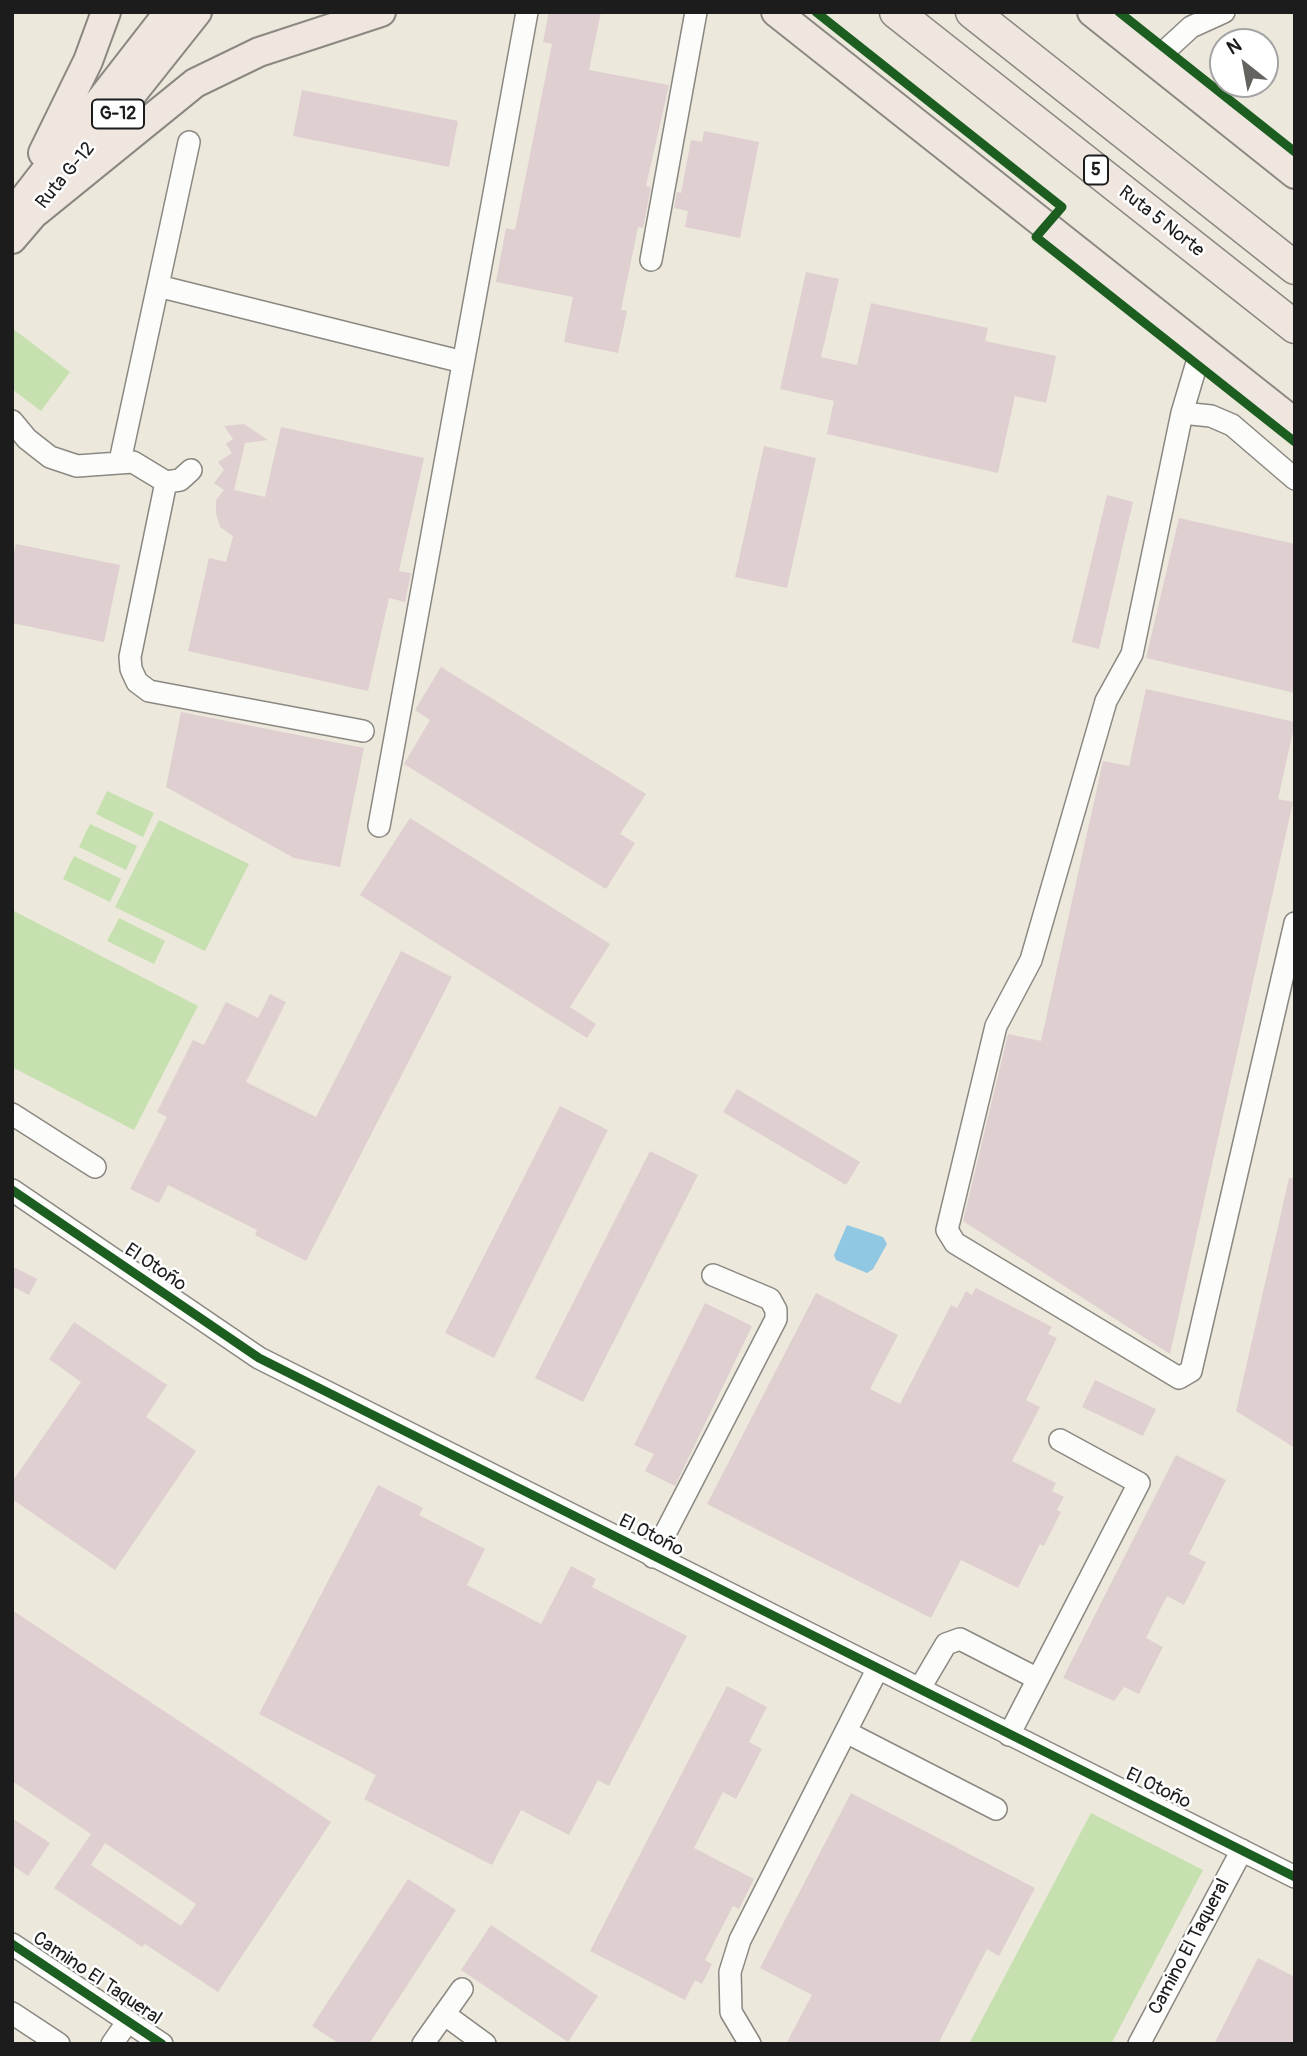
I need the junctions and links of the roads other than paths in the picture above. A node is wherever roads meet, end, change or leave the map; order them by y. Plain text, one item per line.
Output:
1 (106, 12) edge
2 (169, 12) edge
3 (197, 12) edge
4 (381, 12) edge
5 (527, 12) edge
6 (696, 12) edge
7 (776, 12) edge
8 (897, 12) edge
9 (972, 12) edge
10 (1092, 12) edge
11 (1224, 12) edge
12 (1153, 61) junction
13 (188, 142) dead end
14 (1295, 174) edge
15 (20, 212) edge
16 (12, 239) edge
17 (651, 260) dead end
18 (1295, 268) edge
19 (158, 286) junction
20 (1295, 327) edge
21 (1200, 349) junction
22 (463, 362) junction
23 (1182, 413) junction
24 (12, 421) edge
25 (1295, 424) edge
26 (120, 461) junction
27 (191, 470) dead end
28 (1295, 479) edge
29 (166, 481) junction
30 (363, 731) dead end
31 (379, 826) dead end
32 (1295, 923) edge
33 (12, 1114) edge
34 (95, 1167) dead end
35 (12, 1190) edge
36 (713, 1275) dead end
37 (1060, 1440) dead end
38 (653, 1557) junction
39 (878, 1668) junction
40 (1038, 1679) junction
41 (920, 1688) junction
42 (846, 1732) junction
43 (1009, 1735) junction
44 (996, 1809) dead end
45 (1242, 1850) junction
46 (1295, 1877) edge
47 (15, 1952) edge
48 (462, 1989) dead end
49 (12, 2013) edge
50 (444, 2014) junction
51 (128, 2021) junction
52 (59, 2044) edge
53 (112, 2044) edge
54 (162, 2044) edge
55 (423, 2044) edge
56 (485, 2044) edge
57 (750, 2044) edge
58 (1139, 2044) edge

1 - 15 main road
2 - 15 main road, Ruta G-12 / G-12
3 - 15 main road, Ruta G-12 / G-12
4 - 15 main road
5 - 22 street
6 - 17 street
7 - 21 main road
8 - 20 highway, Ruta 5 Norte / 5
9 - 18 highway, 5
10 - 12 main road
11 - 12 street
12 - 14 main road
13 - 19 street
15 - 16 main road, Ruta G-12 / G-12
19 - 22 street
19 - 26 street
21 - 23 street
21 - 25 main road
22 - 31 street
23 - 28 street
23 - 32 street
24 - 26 street
26 - 29 street
27 - 29 street
29 - 30 street
33 - 34 street
35 - 38 street, El Otoño
36 - 38 street
37 - 40 street
38 - 39 street, El Otoño
39 - 41 street, El Otoño
39 - 42 street
40 - 41 street
40 - 43 street
41 - 43 street, El Otoño
42 - 44 street
42 - 57 street
43 - 45 street, El Otoño
45 - 46 street, El Otoño
45 - 58 street, Camino El Taqueral
47 - 51 street, Camino El Taqueral
48 - 50 street
49 - 52 street
50 - 55 street
50 - 56 street
51 - 53 street
51 - 54 street, Camino El Taqueral

